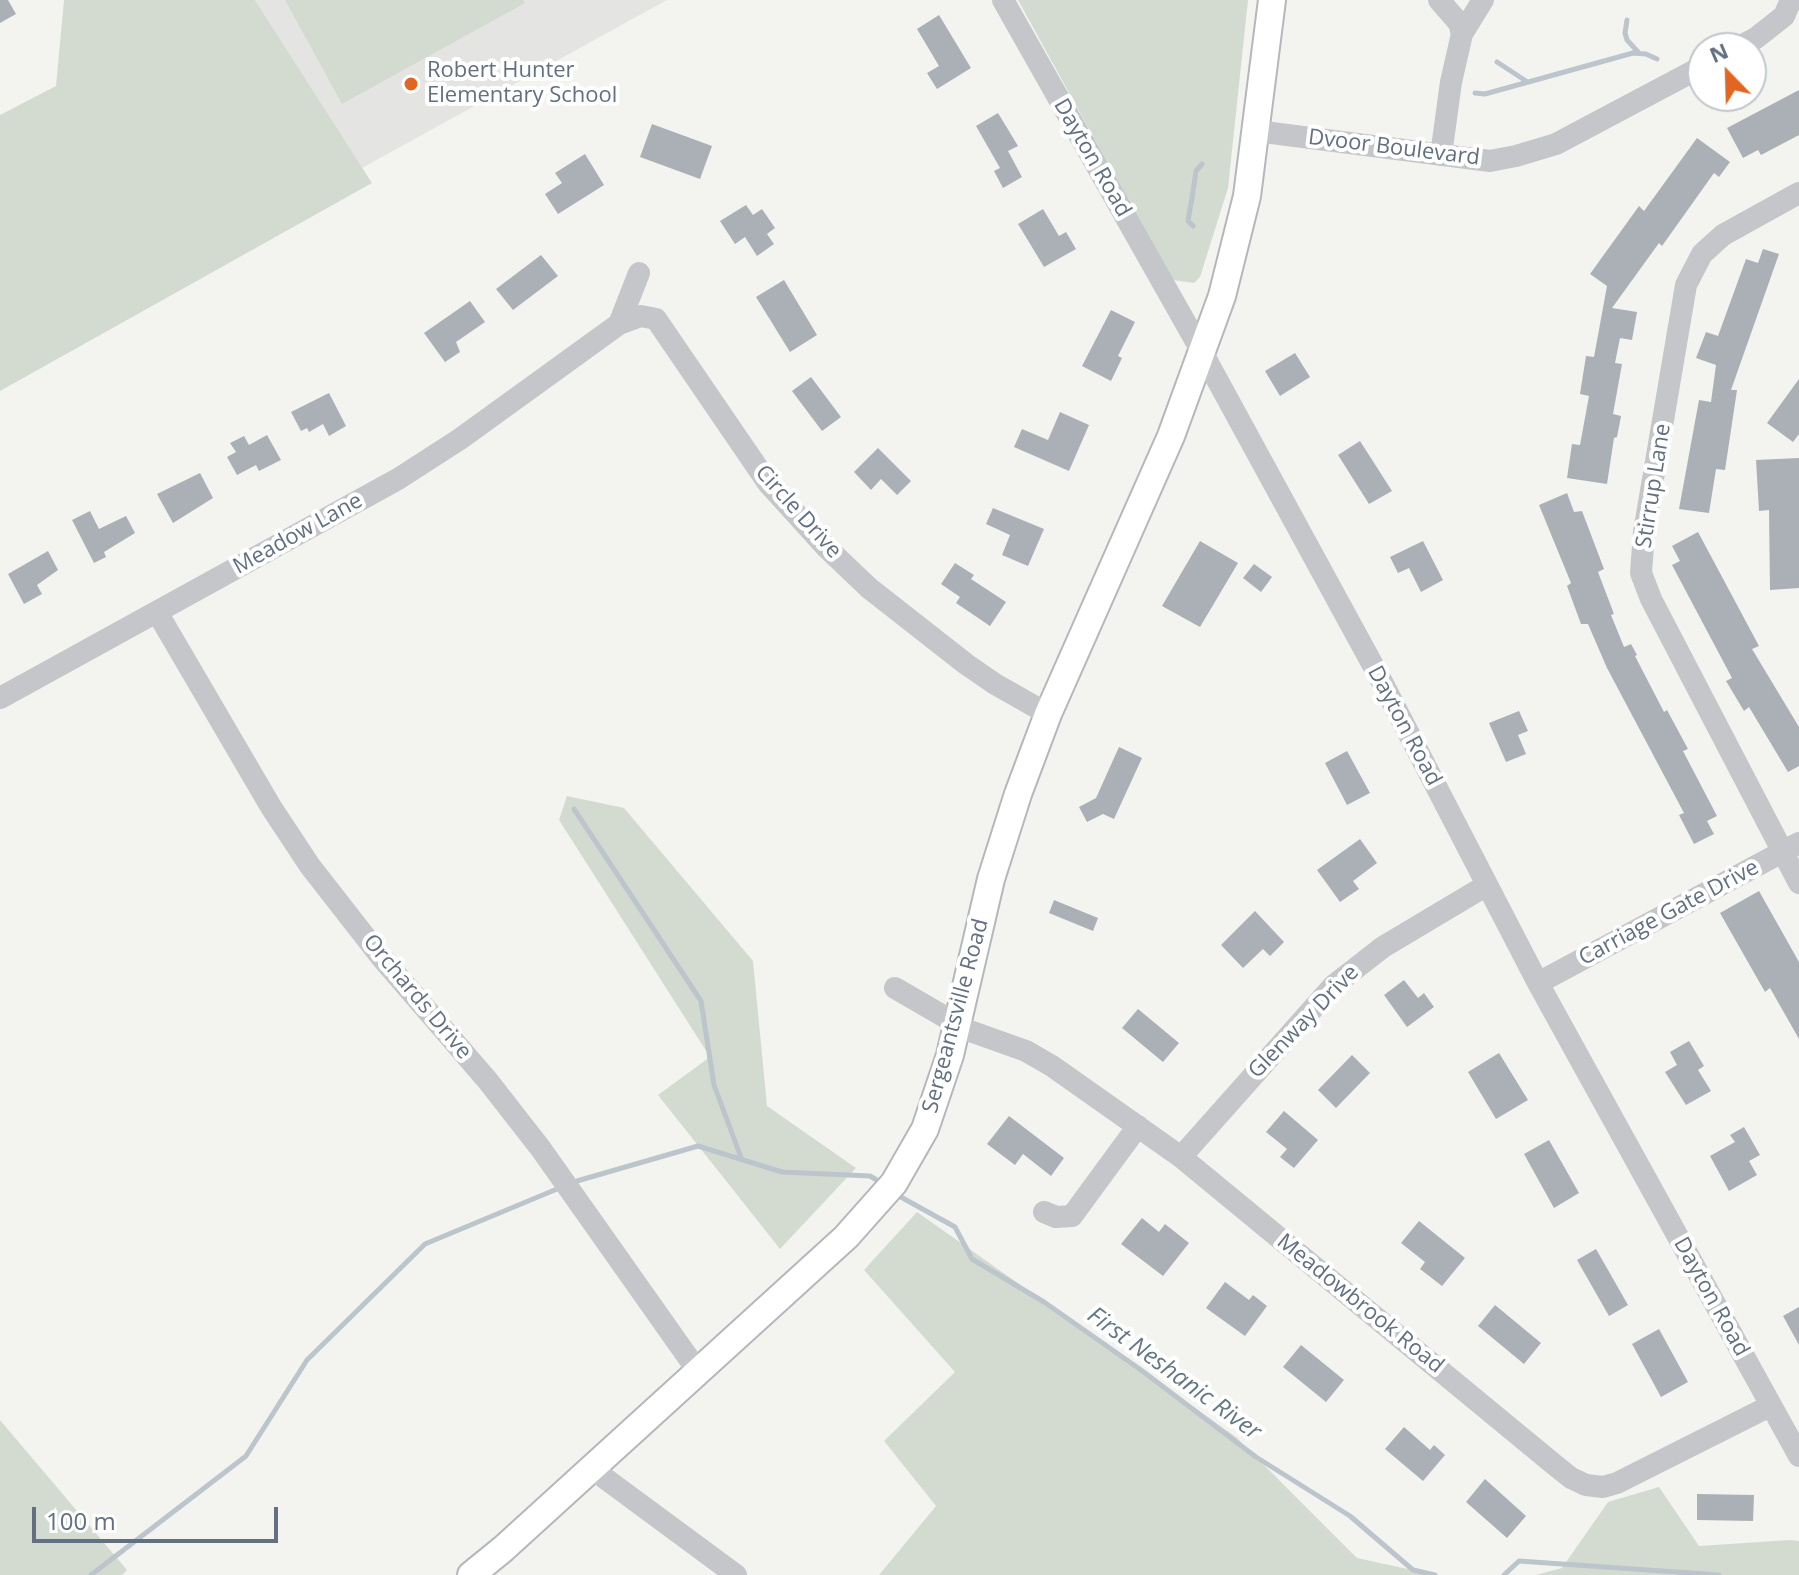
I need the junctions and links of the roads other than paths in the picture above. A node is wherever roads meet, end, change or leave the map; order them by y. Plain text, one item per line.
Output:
1 (1003, 0) edge
2 (1272, 0) edge
3 (1439, 0) edge
4 (1483, 0) edge
5 (1791, 0) edge
6 (1764, 32) edge
7 (1462, 34) junction
8 (1687, 74) edge
9 (1256, 131) junction
10 (1441, 155) junction
11 (1799, 193) edge
12 (639, 273) dead end
13 (619, 324) junction
14 (583, 350) joint
15 (1202, 352) junction
16 (157, 612) junction
17 (0, 698) edge
18 (1048, 714) junction
19 (1791, 847) edge
20 (1799, 883) edge
21 (1487, 885) junction
22 (1538, 983) junction
23 (895, 988) dead end
24 (957, 1025) junction
25 (1138, 1126) junction
26 (1181, 1157) junction
27 (1044, 1212) dead end
28 (697, 1370) junction
29 (1770, 1406) junction
30 (1799, 1456) edge
31 (591, 1468) junction
32 (471, 1575) edge
33 (736, 1575) edge

1 - 15 street, Dayton Road
2 - 9 main road, Sergeantsville Road
3 - 7 street
4 - 7 street
5 - 6 street
7 - 10 street
8 - 10 street, Dvoor Boulevard
9 - 10 street, Dvoor Boulevard
9 - 15 main road, Sergeantsville Road
11 - 19 street, Stirrup Lane
12 - 13 street
13 - 14 street, Circle Drive
13 - 18 street, Circle Drive
14 - 16 street, Meadow Lane
15 - 18 main road, Sergeantsville Road
15 - 21 street, Dayton Road
16 - 17 street, Meadow Lane
16 - 28 street, Orchards Drive
18 - 24 main road, Sergeantsville Road
19 - 20 street, Stirrup Lane
19 - 22 street, Carriage Gate Drive
21 - 22 street, Dayton Road
21 - 26 street, Glenway Drive
22 - 29 street, Dayton Road
23 - 24 street, Meadowbrook Road
24 - 25 street, Meadowbrook Road
24 - 28 main road, Sergeantsville Road
25 - 26 street, Meadowbrook Road
25 - 27 street
26 - 29 street, Meadowbrook Road
28 - 31 main road, Sergeantsville Road
29 - 30 street, Dayton Road
31 - 32 main road, Sergeantsville Road
31 - 33 street

